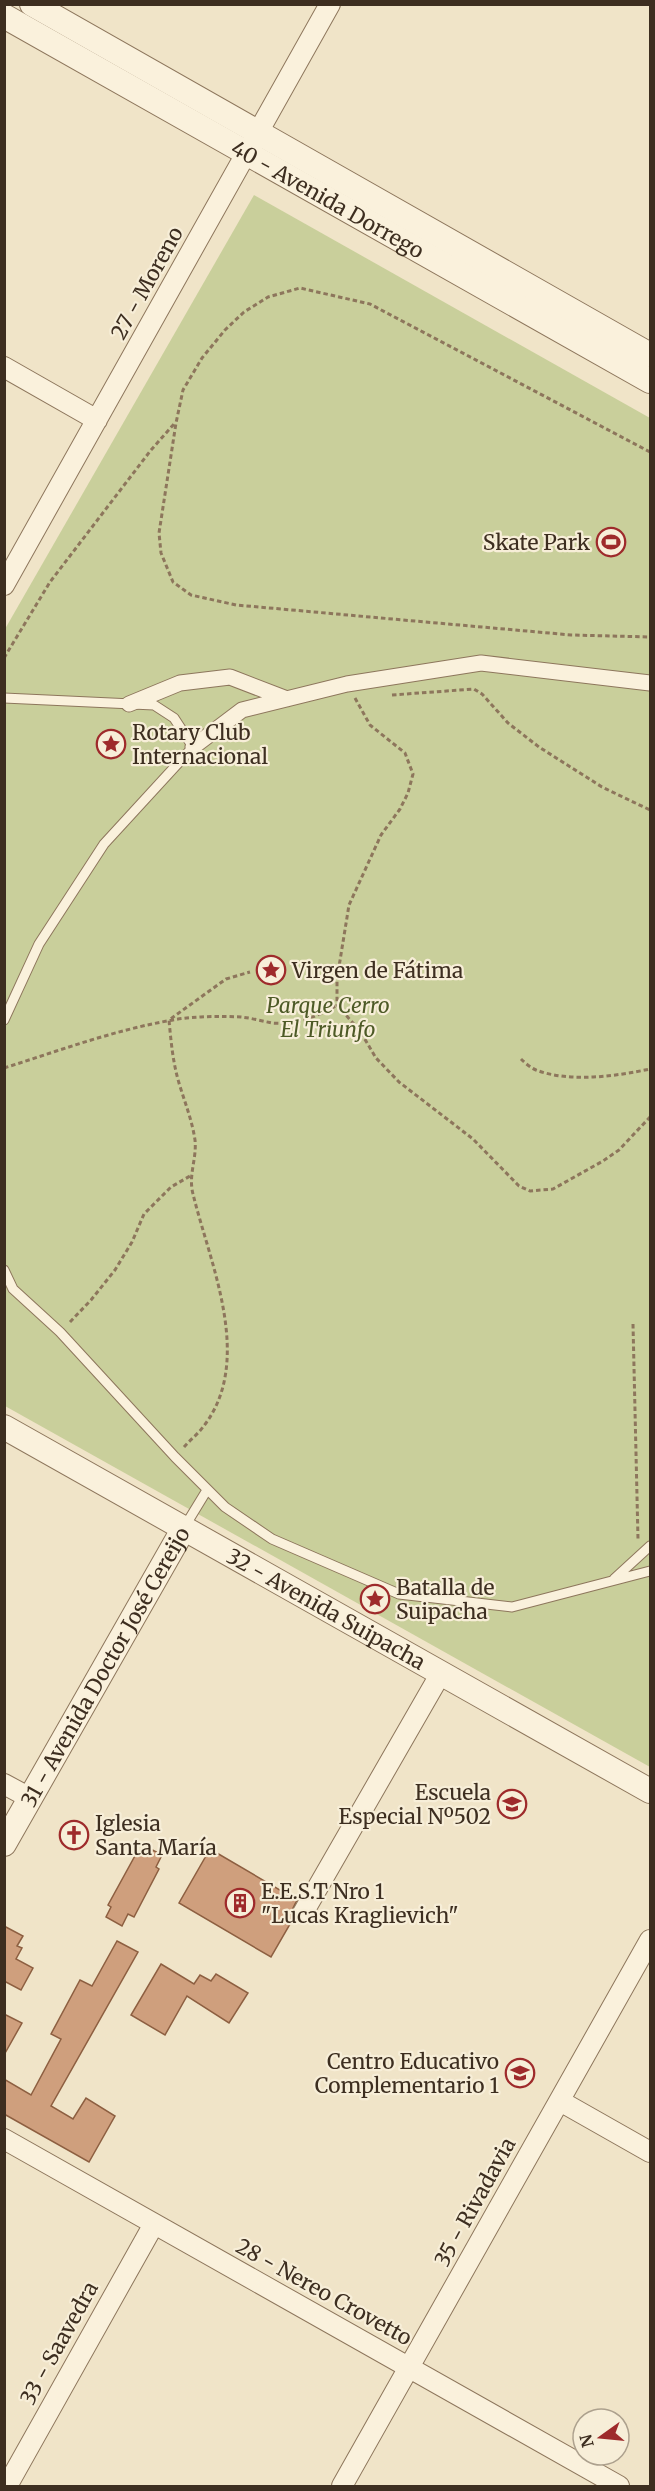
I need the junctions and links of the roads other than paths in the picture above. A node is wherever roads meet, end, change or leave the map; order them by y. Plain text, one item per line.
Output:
1 (32, 4) edge
2 (330, 4) edge
3 (4, 16) edge
4 (254, 143) junction
5 (651, 355) edge
6 (4, 367) edge
7 (651, 381) edge
8 (97, 420) junction
9 (4, 585) edge
10 (651, 683) edge
11 (4, 698) edge
12 (288, 699) junction
13 (129, 704) junction
14 (193, 747) junction
15 (4, 1020) edge
16 (4, 1270) edge
17 (4, 1427) edge
18 (207, 1490) junction
19 (183, 1528) junction
20 (651, 1546) edge
21 (651, 1571) edge
22 (613, 1581) junction
23 (441, 1673) junction
24 (4, 1784) edge
25 (651, 1791) edge
26 (30, 1798) junction
27 (4, 1844) edge
28 (303, 1914) dead end
29 (651, 1940) edge
30 (560, 2101) junction
31 (4, 2139) edge
32 (651, 2152) edge
33 (154, 2224) junction
34 (409, 2368) junction
35 (7, 2487) edge
36 (342, 2487) edge
37 (619, 2487) edge

1 - 4 street, 40 - Avenida Dorrego
2 - 4 street, 27 - Moreno
3 - 4 street, 40 - Avenida Dorrego
4 - 5 street, 40 - Avenida Dorrego
4 - 7 street, 40 - Avenida Dorrego
4 - 8 street, 27 - Moreno
6 - 8 street
8 - 9 street, 27 - Moreno
10 - 12 street
11 - 13 lane
12 - 13 street
12 - 14 street
13 - 14 lane
14 - 15 lane
16 - 18 lane
17 - 19 street, 32 - Avenida Suipacha
18 - 19 lane, 31 - Avenida Doctor José Cereijo
18 - 22 lane
19 - 23 street, 32 - Avenida Suipacha
19 - 26 street, 31 - Avenida Doctor José Cereijo
20 - 22 lane
21 - 22 lane
23 - 25 street, 32 - Avenida Suipacha
23 - 28 street
24 - 26 street
26 - 27 street, 31 - Avenida Doctor José Cereijo
29 - 30 street, 35 - Rivadavia
30 - 32 street
30 - 34 street, 35 - Rivadavia
31 - 33 street, 28 - Nereo Crovetto
33 - 34 street, 28 - Nereo Crovetto
33 - 35 street, 33 - Saavedra
34 - 36 street, 35 - Rivadavia
34 - 37 street, 28 - Nereo Crovetto

